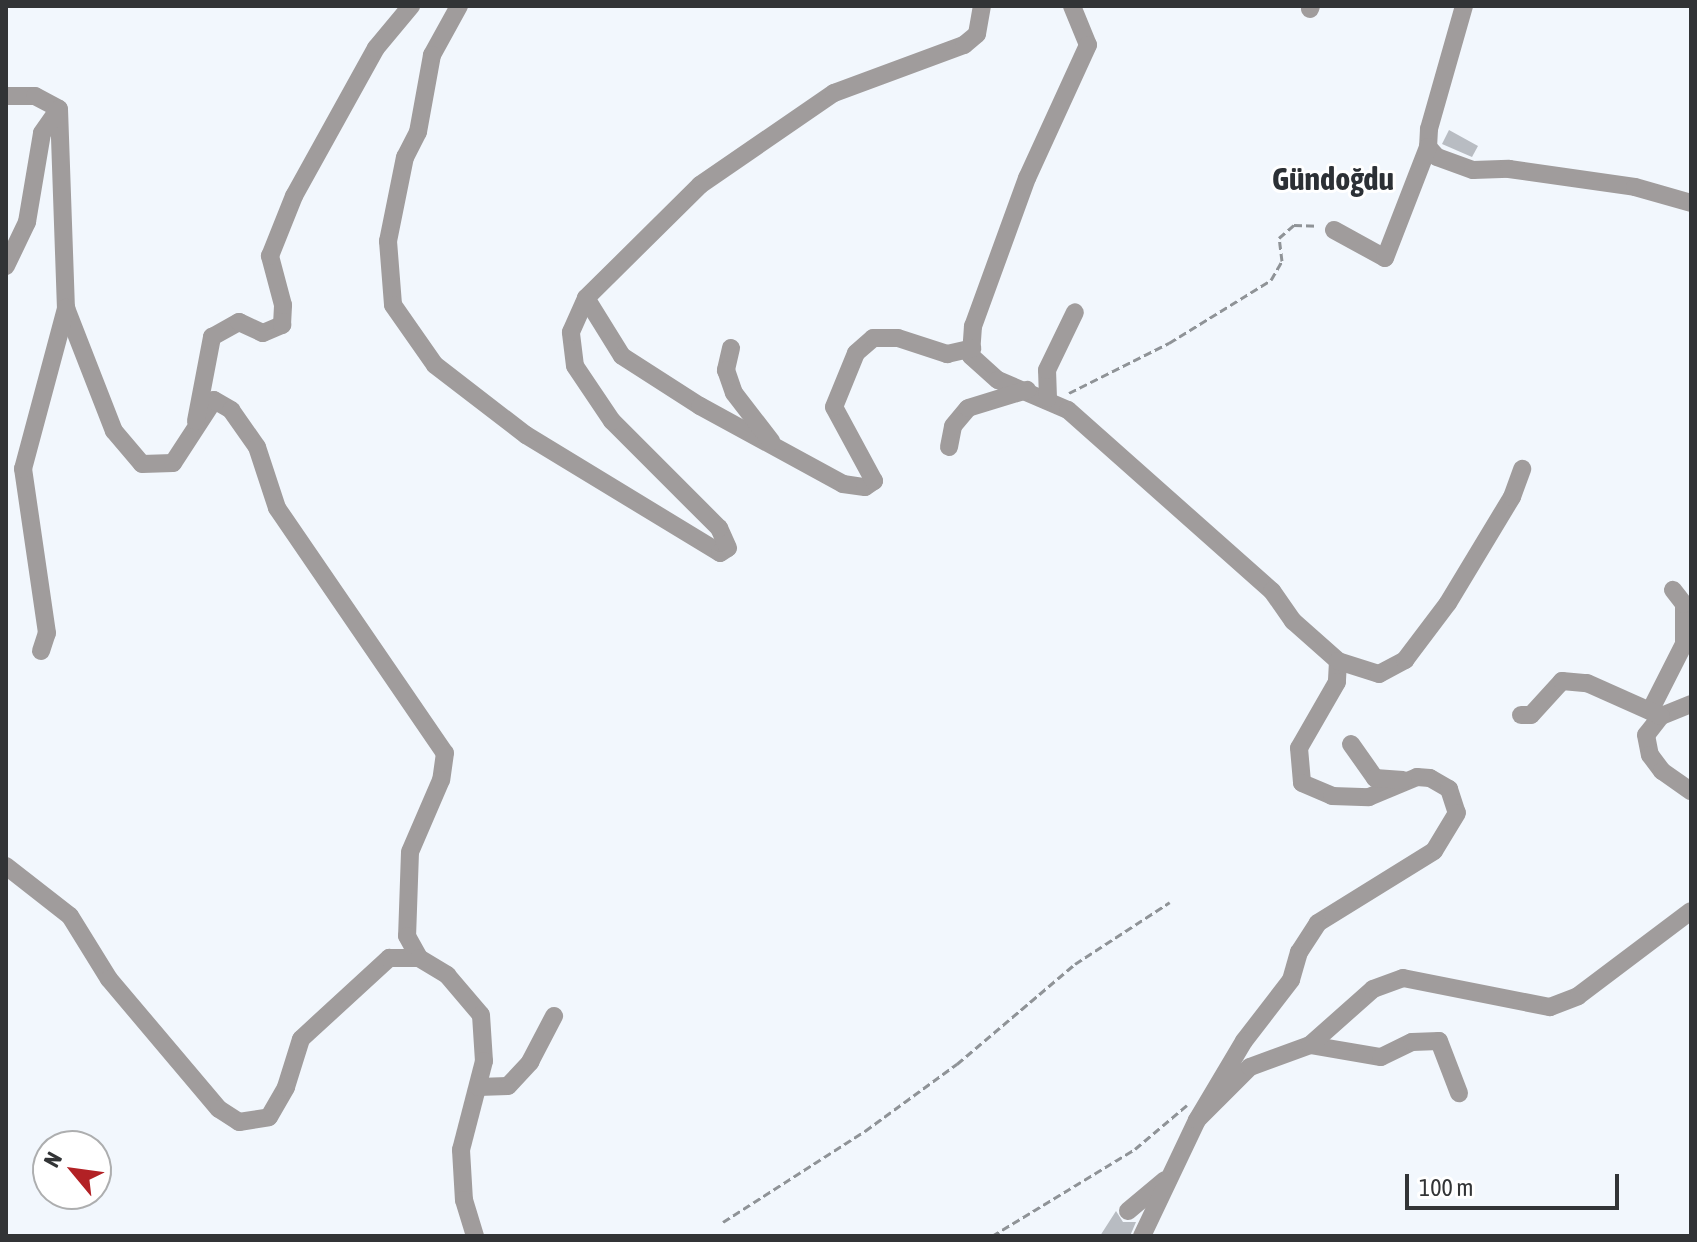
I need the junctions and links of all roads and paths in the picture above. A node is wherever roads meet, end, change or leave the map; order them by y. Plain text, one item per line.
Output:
1 (411, 6) edge
2 (459, 6) edge
3 (982, 6) edge
4 (1072, 6) edge
5 (1464, 6) edge
6 (6, 96) edge
7 (59, 109) junction
8 (1428, 147) junction
9 (1691, 203) edge
10 (1334, 230) joint
11 (6, 266) edge
12 (586, 298) junction
13 (66, 308) junction
14 (1075, 312) dead end
15 (731, 348) dead end
16 (972, 348) junction
17 (1027, 390) junction
18 (1051, 399) junction
19 (194, 431) junction
20 (775, 447) junction
21 (949, 447) dead end
22 (1522, 469) dead end
23 (1673, 590) dead end
24 (41, 651) dead end
25 (1338, 661) junction
26 (1691, 704) edge
27 (1655, 714) junction
28 (1521, 715) dead end
29 (1351, 744) dead end
30 (1410, 780) junction
31 (1691, 791) edge
32 (6, 866) edge
33 (1170, 902) dead end
34 (1691, 911) edge
35 (419, 958) junction
36 (554, 1016) dead end
37 (1310, 1045) junction
38 (478, 1087) junction
39 (1459, 1093) dead end
40 (1194, 1111) junction
41 (1173, 1172) junction
42 (1128, 1211) dead end
43 (723, 1222) dead end
44 (475, 1236) edge
45 (992, 1236) edge
46 (1142, 1236) edge

1 - 19 street
2 - 12 street
3 - 12 street
4 - 16 street
5 - 8 street
6 - 7 street
7 - 11 street
7 - 13 street
8 - 9 street
8 - 10 street
10 - 18 path
12 - 20 street
13 - 19 street
13 - 24 street
14 - 18 street
15 - 20 street
16 - 17 street
16 - 20 street
17 - 18 street
17 - 21 street
18 - 25 street
19 - 35 street
22 - 25 street
23 - 27 street
25 - 30 street
26 - 27 street
27 - 28 street
27 - 31 street
29 - 30 street
30 - 40 street
32 - 35 street
33 - 43 path
34 - 37 street
35 - 38 street
36 - 38 street
37 - 39 street
37 - 40 street
38 - 44 street
40 - 41 street
40 - 45 path
41 - 42 street
41 - 46 street

